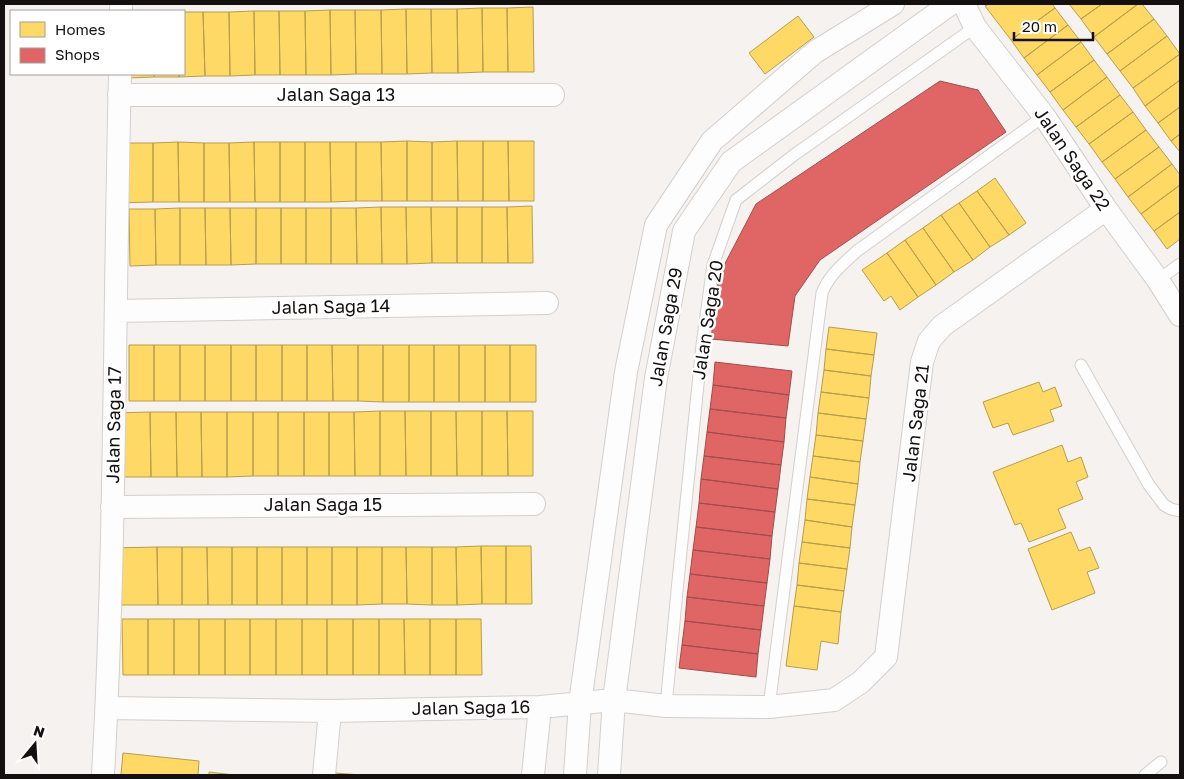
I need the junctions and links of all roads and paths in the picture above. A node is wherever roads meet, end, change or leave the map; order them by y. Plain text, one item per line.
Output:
1 (893, 4) edge
2 (950, 4) edge
3 (964, 4) edge
4 (974, 26) junction
5 (119, 85) edge
6 (553, 95) dead end
7 (1044, 116) junction
8 (1106, 209) junction
9 (1180, 264) edge
10 (1158, 280) junction
11 (547, 303) dead end
12 (116, 311) junction
13 (1180, 315) edge
14 (1080, 365) dead end
15 (534, 504) dead end
16 (112, 507) junction
17 (1180, 511) edge
18 (614, 700) junction
19 (834, 700) joint
20 (580, 703) junction
21 (666, 706) junction
22 (540, 707) junction
23 (769, 707) junction
24 (107, 708) junction
25 (330, 711) junction
26 (1162, 762) dead end
27 (103, 775) edge
28 (324, 775) edge
29 (533, 775) edge
30 (575, 775) edge
31 (609, 775) edge
32 (1145, 775) edge

1 - 20 street, Jalan Saga 29
2 - 18 street, Jalan Saga 29
3 - 4 street, Jalan Saga 22
4 - 7 street, Jalan Saga 22
4 - 21 lane, Jalan Saga 20
5 - 6 street, Jalan Saga 13
5 - 12 street, Jalan Saga 17
7 - 8 street, Jalan Saga 22
7 - 23 lane
8 - 10 street, Jalan Saga 22
8 - 19 street, Jalan Saga 21
9 - 10 lane
10 - 13 street, Jalan Saga 22
11 - 12 street, Jalan Saga 14
12 - 16 street, Jalan Saga 17
14 - 17 lane
15 - 16 street, Jalan Saga 15
16 - 24 street, Jalan Saga 17
18 - 20 street, Jalan Saga 16
18 - 21 street, Jalan Saga 16
18 - 31 street, Jalan Saga 29
19 - 23 street, Jalan Saga 16
20 - 22 street, Jalan Saga 16
20 - 30 street, Jalan Saga 29
21 - 23 street, Jalan Saga 16
22 - 25 street, Jalan Saga 16
22 - 29 street
24 - 25 street, Jalan Saga 16
24 - 27 street, Jalan Saga 17
25 - 28 street
26 - 32 lane

